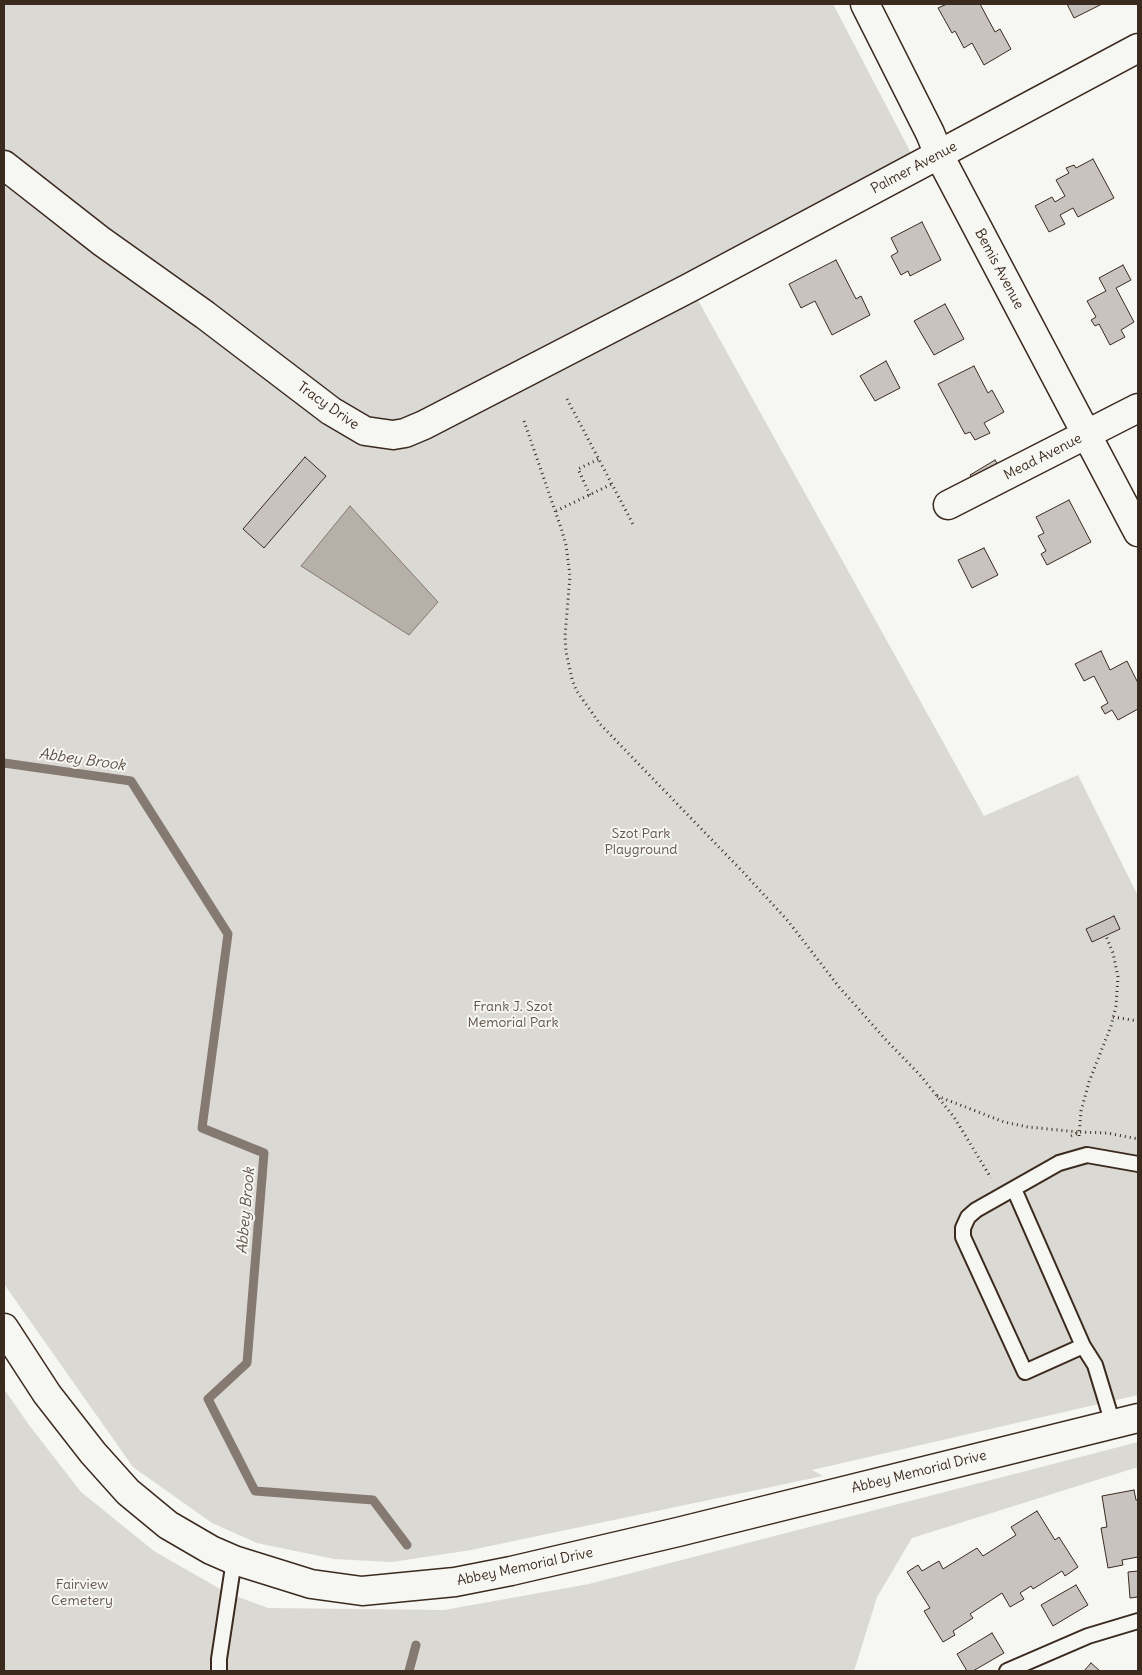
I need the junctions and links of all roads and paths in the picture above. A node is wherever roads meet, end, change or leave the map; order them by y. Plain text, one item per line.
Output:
1 (865, 4) edge
2 (1138, 48) edge
3 (939, 155) junction
4 (4, 165) edge
5 (689, 288) joint
6 (567, 399) dead end
7 (1138, 408) edge
8 (524, 421) dead end
9 (1087, 434) junction
10 (599, 459) junction
11 (612, 484) junction
12 (590, 495) junction
13 (948, 505) dead end
14 (556, 511) junction
15 (634, 526) dead end
16 (1138, 532) edge
17 (1106, 936) dead end
18 (1113, 1017) junction
19 (1138, 1021) edge
20 (936, 1096) junction
21 (1080, 1132) junction
22 (1078, 1157) junction
23 (1138, 1164) edge
24 (1008, 1192) junction
25 (4, 1328) edge
26 (1083, 1346) junction
27 (1126, 1421) edge
28 (234, 1560) junction
29 (1138, 1622) edge
30 (219, 1671) edge
31 (1007, 1671) edge

1 - 3 street, Bemis Avenue
2 - 3 street, Palmer Avenue
3 - 5 street, Palmer Avenue
3 - 9 street, Bemis Avenue
4 - 5 street, Tracy Drive
6 - 10 path
7 - 9 street, Mead Avenue
8 - 14 path
9 - 13 street, Mead Avenue
9 - 16 street, Bemis Avenue
10 - 11 path
10 - 12 path
11 - 12 path
11 - 15 path
12 - 14 path
14 - 20 path
17 - 18 path
18 - 19 path
18 - 21 path
20 - 21 path
20 - 24 path
21 - 22 path
22 - 23 lane
22 - 24 lane
24 - 26 lane
24 - 26 lane
25 - 28 street, Abbey Memorial Drive
26 - 27 lane
27 - 28 street, Abbey Memorial Drive
28 - 30 lane
29 - 31 lane

